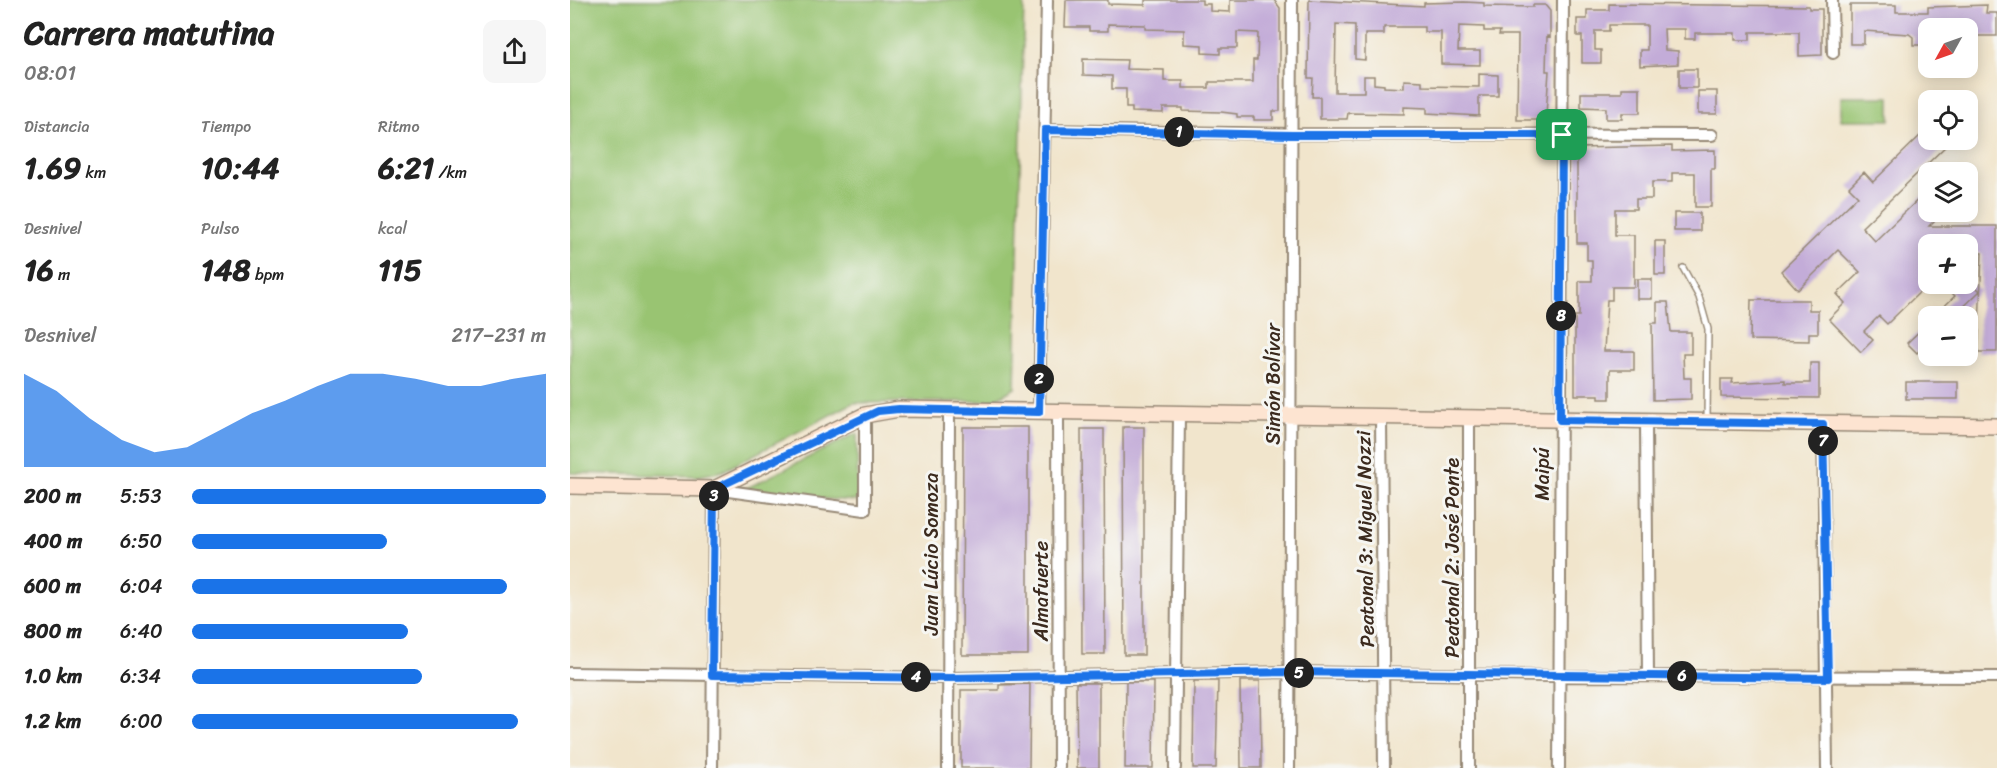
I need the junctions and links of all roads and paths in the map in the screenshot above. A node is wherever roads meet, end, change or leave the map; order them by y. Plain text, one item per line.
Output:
1 (1047, 0) edge
2 (1292, 0) edge
3 (1563, 0) edge
4 (1832, 0) edge
5 (1833, 53) dead end
6 (1045, 130) junction
7 (1292, 135) junction
8 (1562, 135) junction
9 (1712, 135) dead end
10 (1683, 268) dead end
11 (949, 411) junction
12 (1039, 412) junction
13 (1058, 414) junction
14 (864, 415) junction
15 (1179, 415) junction
16 (1291, 417) junction
17 (1381, 418) junction
18 (1469, 419) junction
19 (1560, 420) junction
20 (1707, 421) junction
21 (1646, 422) junction
22 (1823, 424) junction
23 (1997, 426) edge
24 (570, 486) edge
25 (714, 489) junction
26 (1287, 672) junction
27 (570, 674) edge
28 (1176, 674) junction
29 (1385, 674) junction
30 (712, 675) junction
31 (1470, 675) junction
32 (1059, 676) junction
33 (1558, 676) junction
34 (1648, 676) junction
35 (1997, 677) edge
36 (949, 678) junction
37 (1828, 678) junction
38 (712, 768) edge
39 (948, 768) edge
40 (1059, 768) edge
41 (1175, 768) edge
42 (1289, 768) edge
43 (1384, 768) edge
44 (1469, 768) edge
45 (1559, 768) edge
46 (1827, 768) edge

1 - 6 street
2 - 7 street, Simón Bolívar
3 - 8 street, Maipú
4 - 5 street
6 - 7 street
6 - 12 street
7 - 8 street
7 - 16 street, Simón Bolívar
8 - 9 street
8 - 19 street, Maipú
10 - 20 lane
11 - 12 main road
11 - 14 main road
11 - 36 street, Juan Lúcio Somoza
12 - 13 main road
13 - 15 main road
13 - 32 street, Almafuerte
14 - 25 main road
14 - 25 street
15 - 16 main road
15 - 28 street
16 - 17 main road
16 - 26 street, Simón Bolívar
17 - 18 main road
17 - 29 street, Peatonal 3: Miguel Nozzi
18 - 19 main road
18 - 31 street, Peatonal 2: José Ponte
19 - 21 main road
19 - 33 street, Maipú
20 - 21 main road
20 - 22 main road
21 - 34 street
22 - 23 main road
22 - 37 street
24 - 25 main road
25 - 30 street
26 - 28 street
26 - 29 street
26 - 42 street, Simón Bolívar
27 - 30 street
28 - 32 street
28 - 41 street
29 - 31 street
29 - 43 street, Peatonal 3: Miguel Nozzi
30 - 36 street
30 - 38 street
31 - 33 street
31 - 44 street, Peatonal 2: José Ponte
32 - 36 street
32 - 40 street, Almafuerte
33 - 34 street
33 - 45 street, Maipú
34 - 37 street
35 - 37 street
36 - 39 street, Juan Lúcio Somoza
37 - 46 street

